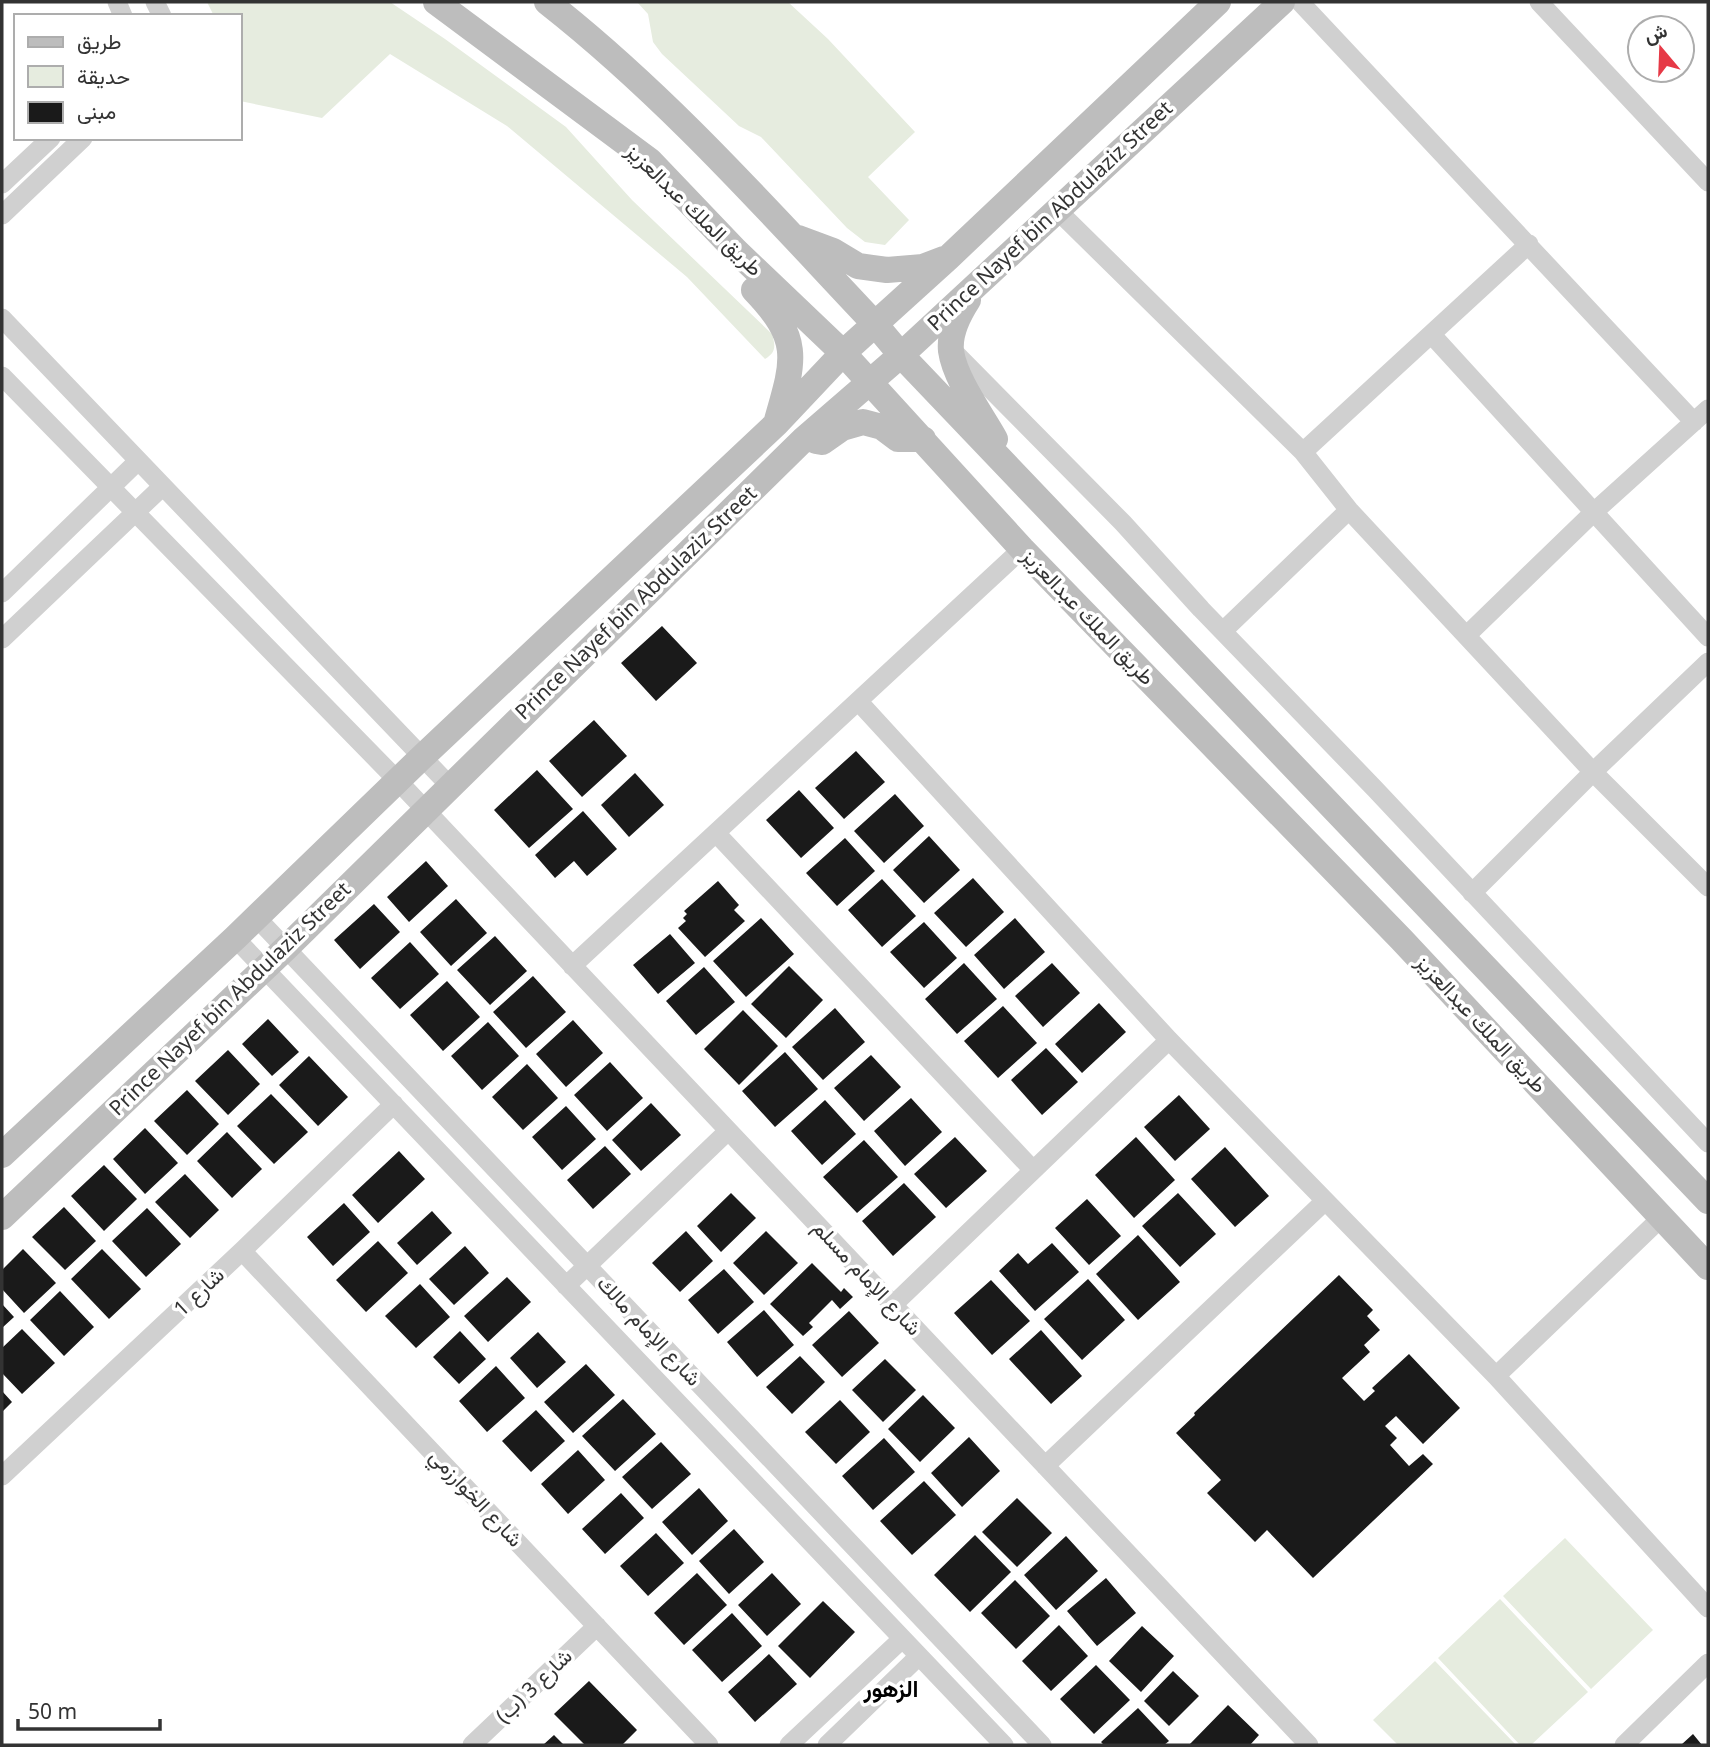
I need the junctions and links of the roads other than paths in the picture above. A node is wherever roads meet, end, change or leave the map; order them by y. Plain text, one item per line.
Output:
1 (436, 2) edge
2 (547, 2) edge
3 (1218, 2) edge
4 (1282, 2) edge
5 (1300, 2) edge
6 (1539, 2) edge
7 (49, 140) edge
8 (81, 140) edge
9 (1708, 182) edge
10 (2, 184) edge
11 (1057, 210) junction
12 (2, 215) edge
13 (792, 235) junction
14 (1529, 244) junction
15 (736, 251) junction
16 (949, 257) junction
17 (979, 282) junction
18 (2, 318) edge
19 (876, 324) junction
20 (1432, 335) junction
21 (951, 350) junction
22 (843, 353) junction
23 (901, 355) junction
24 (2, 376) edge
25 (870, 381) junction
26 (1701, 415) edge
27 (776, 424) junction
28 (804, 439) junction
29 (923, 439) junction
30 (1303, 452) junction
31 (138, 461) junction
32 (1014, 471) junction
33 (163, 486) junction
34 (110, 487) junction
35 (1349, 510) junction
36 (135, 512) junction
37 (1595, 512) junction
38 (1022, 549) junction
39 (2, 593) edge
40 (1223, 631) junction
41 (1466, 635) junction
42 (1708, 637) edge
43 (2, 639) edge
44 (1708, 662) edge
45 (858, 701) junction
46 (422, 757) junction
47 (1593, 772) junction
48 (398, 781) junction
49 (450, 786) junction
50 (425, 811) junction
51 (716, 833) junction
52 (1708, 887) edge
53 (1472, 893) junction
54 (256, 916) junction
55 (235, 938) junction
56 (286, 948) junction
57 (572, 966) junction
58 (265, 969) junction
59 (1169, 1040) junction
60 (394, 1104) junction
61 (728, 1131) junction
62 (1708, 1143) edge
63 (2, 1155) edge
64 (1033, 1170) junction
65 (1325, 1201) junction
66 (1708, 1201) edge
67 (3, 1213) edge
68 (1662, 1217) junction
69 (242, 1251) junction
70 (587, 1266) junction
71 (1708, 1267) edge
72 (566, 1286) junction
73 (893, 1305) junction
74 (1496, 1376) junction
75 (1045, 1466) junction
76 (2, 1476) edge
77 (1708, 1608) edge
78 (597, 1626) junction
79 (902, 1639) junction
80 (919, 1656) junction
81 (1708, 1663) edge
82 (1304, 1743) edge
83 (472, 1745) edge
84 (709, 1745) edge
85 (789, 1745) edge
86 (827, 1745) edge
87 (1004, 1745) edge
88 (1042, 1745) edge
89 (1624, 1745) edge

1 - 15 main road, طريق الملك عبدالعزيز
2 - 13 main road, طريق الملك عبدالعزيز
3 - 16 main road, Prince Nayef bin Abdulaziz Street
4 - 11 main road, Prince Nayef bin Abdulaziz Street
5 - 14 street
6 - 9 street
7 - 10 street
8 - 12 street
11 - 17 main road, Prince Nayef bin Abdulaziz Street
11 - 30 street
13 - 16 main road
13 - 19 main road, طريق الملك عبدالعزيز
14 - 20 street
14 - 26 street
15 - 22 main road, طريق الملك عبدالعزيز
15 - 27 main road
16 - 19 main road, Prince Nayef bin Abdulaziz Street
17 - 21 main road
17 - 23 main road, Prince Nayef bin Abdulaziz Street
18 - 31 street
19 - 22 main road, Prince Nayef bin Abdulaziz Street
19 - 23 main road, طريق الملك عبدالعزيز
20 - 30 street
20 - 37 street
21 - 32 main road
21 - 40 street
22 - 25 main road, طريق الملك عبدالعزيز
22 - 27 main road, Prince Nayef bin Abdulaziz Street
23 - 25 main road, Prince Nayef bin Abdulaziz Street
23 - 32 main road, طريق الملك عبدالعزيز
24 - 34 street, شارع الإمام مسلم
25 - 28 main road, Prince Nayef bin Abdulaziz Street
25 - 29 main road, طريق الملك عبدالعزيز
26 - 37 street
27 - 46 main road, Prince Nayef bin Abdulaziz Street
28 - 29 main road
28 - 49 main road, Prince Nayef bin Abdulaziz Street
29 - 38 main road, طريق الملك عبدالعزيز
30 - 35 street
31 - 33 street
31 - 34 street
32 - 66 main road, طريق الملك عبدالعزيز
33 - 36 street
33 - 46 street
34 - 36 street, شارع الإمام مسلم
34 - 39 street
35 - 40 street
35 - 41 street
36 - 43 street
36 - 48 street, شارع الإمام مسلم
37 - 41 street
37 - 42 street
38 - 45 street
38 - 68 main road, طريق الملك عبدالعزيز
40 - 53 street
41 - 47 street
44 - 47 street
45 - 51 street
45 - 59 street
46 - 48 main road, Prince Nayef bin Abdulaziz Street
46 - 49 street
47 - 52 street
47 - 53 street
48 - 50 street, شارع الإمام مسلم
48 - 54 main road, Prince Nayef bin Abdulaziz Street
49 - 50 main road, Prince Nayef bin Abdulaziz Street
50 - 56 main road, Prince Nayef bin Abdulaziz Street
50 - 57 street, شارع الإمام مسلم
51 - 57 street
51 - 64 street
53 - 62 street
54 - 55 main road, Prince Nayef bin Abdulaziz Street
54 - 56 street, شارع الإمام مالك
55 - 58 street, شارع الإمام مالك
55 - 63 main road, Prince Nayef bin Abdulaziz Street
56 - 58 main road, Prince Nayef bin Abdulaziz Street
56 - 70 street, شارع الإمام مالك
57 - 61 street, شارع الإمام مسلم
58 - 60 street, شارع الإمام مالك
58 - 67 main road, Prince Nayef bin Abdulaziz Street
59 - 64 street
59 - 65 street
60 - 69 street, شارع 1
60 - 72 street, شارع الإمام مالك
61 - 70 street
61 - 73 street, شارع الإمام مسلم
64 - 73 street
65 - 74 street
65 - 75 street
68 - 71 main road, طريق الملك عبدالعزيز
68 - 74 street
69 - 76 street, شارع 1
69 - 78 street, شارع الخوارزمي
70 - 72 street
70 - 88 street, شارع الإمام مالك
72 - 79 street, شارع الإمام مالك
73 - 75 street, شارع الإمام مسلم
74 - 77 street
75 - 82 street, شارع الإمام مسلم
78 - 83 street, شارع 3 (ب)
78 - 84 street, شارع الخوارزمي
79 - 80 street, شارع الإمام مالك
79 - 85 street
80 - 86 street
80 - 87 street, شارع الإمام مالك
81 - 89 street

